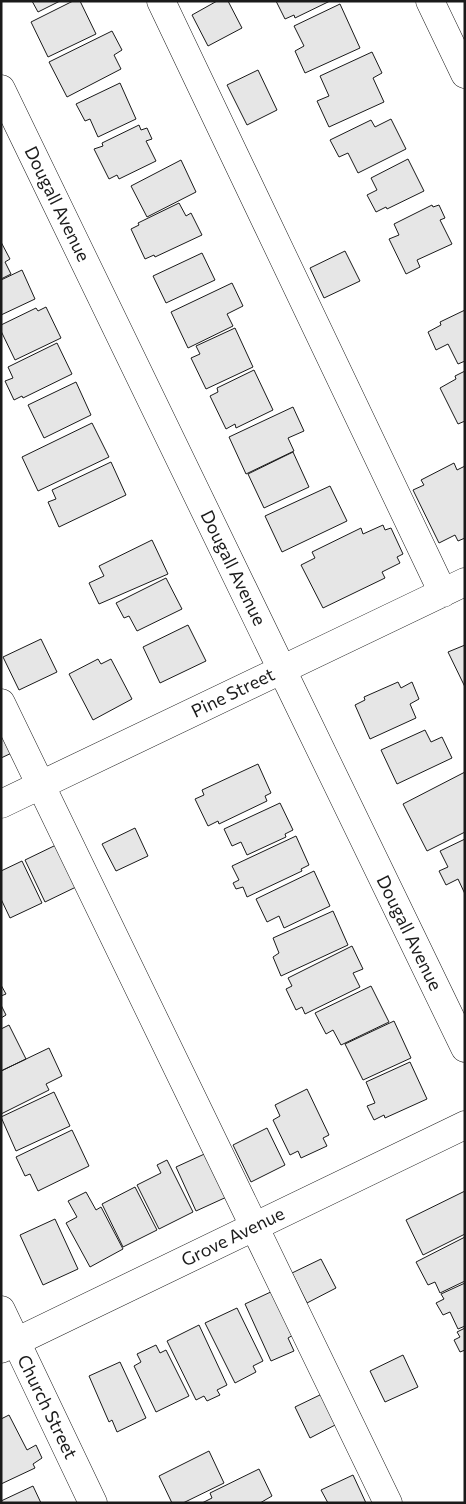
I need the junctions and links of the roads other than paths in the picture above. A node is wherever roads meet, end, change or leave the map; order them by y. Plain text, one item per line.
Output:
1 (161, 1) edge
2 (430, 1) edge
3 (465, 74) edge
4 (1, 89) edge
5 (459, 585) edge
6 (282, 669) junction
7 (1, 703) edge
8 (41, 785) junction
9 (1, 804) edge
10 (465, 1048) edge
11 (465, 1125) edge
12 (254, 1227) junction
13 (1, 1310) edge
14 (9, 1346) edge
15 (93, 1503) edge
16 (388, 1503) edge

1 - 5 street
2 - 3 street
4 - 6 street, Dougall Avenue
5 - 6 street, Pine Street
6 - 8 street, Pine Street
6 - 10 street, Dougall Avenue
7 - 8 street
8 - 9 street, Pine Street
8 - 12 street
11 - 12 street, Grove Avenue
12 - 14 street, Grove Avenue
12 - 16 street
13 - 14 street, Church Street
14 - 15 street, Church Street

